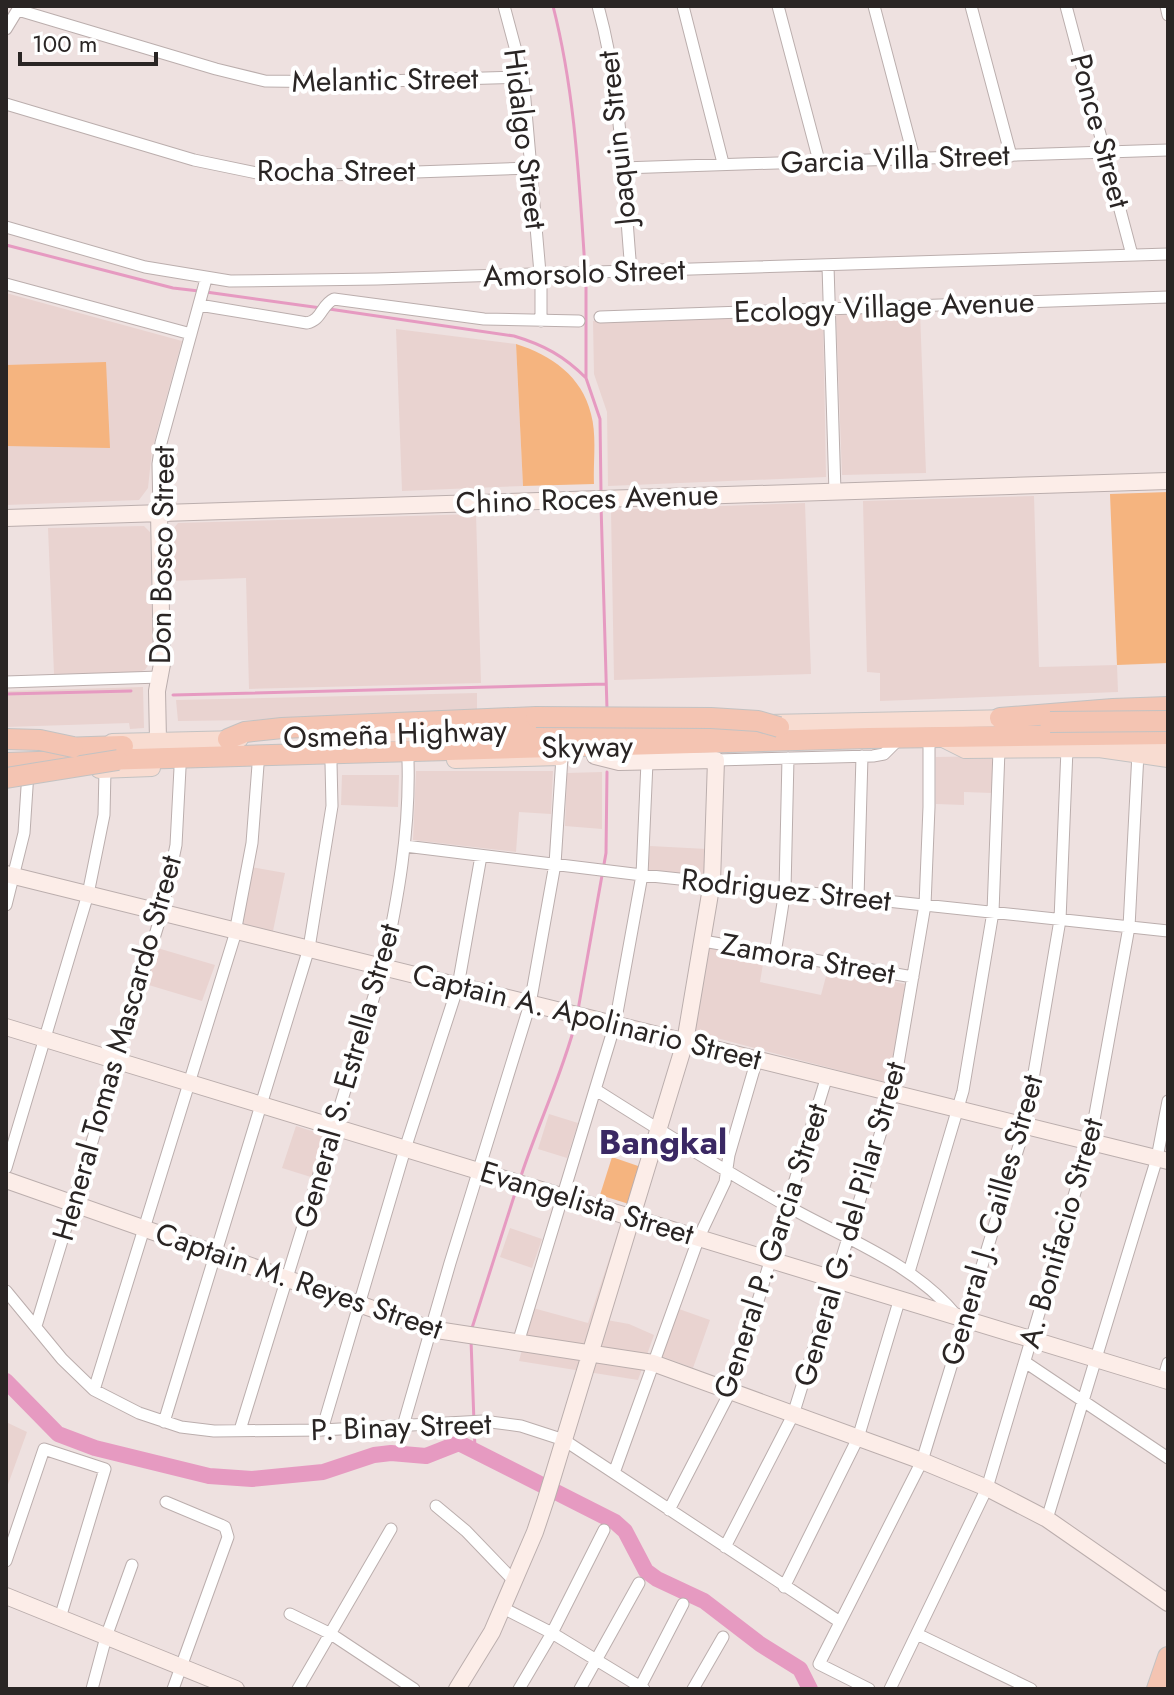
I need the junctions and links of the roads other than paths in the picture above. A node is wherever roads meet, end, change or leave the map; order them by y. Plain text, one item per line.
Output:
1 (504, 6) edge
2 (598, 6) edge
3 (683, 6) edge
4 (778, 6) edge
5 (874, 6) edge
6 (971, 6) edge
7 (1066, 6) edge
8 (1166, 6) edge
9 (19, 8) edge
10 (1168, 15) edge
11 (6, 29) edge
12 (523, 77) junction
13 (6, 104) edge
14 (1168, 150) edge
15 (1106, 153) junction
16 (1011, 156) junction
17 (914, 158) junction
18 (819, 161) junction
19 (723, 163) junction
20 (532, 168) junction
21 (622, 168) junction
22 (6, 227) edge
23 (1168, 254) edge
24 (1132, 255) junction
25 (828, 266) junction
26 (631, 271) junction
27 (540, 278) junction
28 (6, 284) edge
29 (203, 292) junction
30 (1168, 297) edge
31 (829, 308) junction
32 (600, 317) dead end
33 (541, 321) junction
34 (579, 321) dead end
35 (191, 334) junction
36 (1168, 481) edge
37 (835, 492) junction
38 (159, 513) junction
39 (124, 514) junction
40 (6, 518) edge
41 (159, 548) junction
42 (160, 677) junction
43 (6, 682) edge
44 (1165, 717) edge
45 (1000, 718) joint
46 (779, 727) junction
47 (1168, 734) edge
48 (228, 739) junction
49 (158, 740) junction
50 (897, 741) junction
51 (937, 741) junction
52 (6, 744) edge
53 (1168, 748) edge
54 (1067, 749) junction
55 (999, 750) junction
56 (1138, 753) junction
57 (595, 756) junction
58 (862, 756) junction
59 (562, 757) junction
60 (788, 758) junction
61 (1168, 759) edge
62 (716, 760) junction
63 (408, 761) junction
64 (647, 762) junction
65 (331, 763) junction
66 (112, 765) junction
67 (258, 765) junction
68 (6, 766) edge
69 (180, 768) junction
70 (28, 770) junction
71 (6, 778) edge
72 (405, 846) junction
73 (481, 856) junction
74 (555, 864) junction
75 (10, 875) edge
76 (642, 875) junction
77 (712, 882) junction
78 (785, 890) junction
79 (88, 894) junction
80 (858, 898) junction
81 (6, 905) edge
82 (925, 905) junction
83 (162, 912) junction
84 (993, 912) junction
85 (1060, 920) junction
86 (1129, 927) junction
87 (236, 930) junction
88 (1168, 931) edge
89 (703, 941) junction
90 (309, 948) junction
91 (775, 954) junction
92 (383, 967) junction
93 (913, 977) junction
94 (458, 986) junction
95 (530, 1004) junction
96 (615, 1024) junction
97 (6, 1027) edge
98 (46, 1039) junction
99 (685, 1042) junction
100 (757, 1059) junction
101 (116, 1061) junction
102 (827, 1076) junction
103 (190, 1083) junction
104 (596, 1090) junction
105 (893, 1093) junction
106 (1168, 1101) edge
107 (262, 1105) junction
108 (958, 1110) junction
109 (1025, 1126) junction
110 (334, 1127) junction
111 (658, 1130) junction
112 (1090, 1142) junction
113 (405, 1149) junction
114 (1162, 1160) edge
115 (6, 1168) edge
116 (478, 1170) junction
117 (726, 1170) junction
118 (6, 1180) edge
119 (562, 1195) junction
120 (73, 1203) junction
121 (788, 1206) junction
122 (633, 1217) junction
123 (146, 1228) junction
124 (699, 1237) junction
125 (848, 1239) junction
126 (217, 1254) junction
127 (771, 1258) junction
128 (909, 1272) junction
129 (289, 1278) junction
130 (835, 1279) junction
131 (6, 1291) edge
132 (900, 1298) junction
133 (361, 1304) junction
134 (961, 1317) junction
135 (36, 1326) junction
136 (430, 1329) junction
137 (1031, 1339) junction
138 (518, 1343) junction
139 (590, 1353) junction
140 (1097, 1360) junction
141 (1025, 1362) junction
142 (653, 1363) junction
143 (1166, 1375) edge
144 (94, 1390) junction
145 (730, 1392) junction
146 (1083, 1402) junction
147 (793, 1415) junction
148 (164, 1422) junction
149 (403, 1426) junction
150 (240, 1430) junction
151 (322, 1430) junction
152 (858, 1438) junction
153 (564, 1440) junction
154 (1168, 1458) edge
155 (922, 1461) junction
156 (614, 1473) junction
157 (987, 1488) junction
158 (166, 1502) dead end
159 (436, 1506) dead end
160 (669, 1510) junction
161 (1047, 1519) junction
162 (391, 1529) dead end
163 (604, 1530) dead end
164 (725, 1547) junction
165 (6, 1561) edge
166 (132, 1565) dead end
167 (515, 1582) junction
168 (639, 1583) dead end
169 (784, 1587) junction
170 (6, 1596) edge
171 (1168, 1603) edge
172 (683, 1604) dead end
173 (503, 1608) junction
174 (290, 1614) dead end
175 (60, 1618) junction
176 (840, 1622) junction
177 (552, 1633) junction
178 (331, 1634) junction
179 (917, 1634) junction
180 (106, 1637) junction
181 (723, 1637) dead end
182 (1168, 1657) edge
183 (597, 1659) junction
184 (181, 1666) junction
185 (641, 1688) edge
186 (92, 1689) edge
187 (173, 1689) edge
188 (236, 1689) edge
189 (298, 1689) edge
190 (414, 1689) edge
191 (457, 1689) edge
192 (519, 1689) edge
193 (580, 1689) edge
194 (693, 1689) edge
195 (869, 1689) edge
196 (890, 1689) edge
197 (1031, 1689) edge
198 (1157, 1689) edge

1 - 12 street, Hidalgo Street
2 - 21 street, Joaquin Street
3 - 19 street
4 - 18 street
5 - 17 street
6 - 16 street
7 - 15 street, Ponce Street
8 - 10 street
9 - 11 street
9 - 12 street, Melantic Street
12 - 20 street, Hidalgo Street
13 - 20 street, Rocha Street
14 - 15 street, Garcia Villa Street
15 - 16 street, Garcia Villa Street
15 - 24 street, Ponce Street
16 - 17 street, Garcia Villa Street
17 - 18 street, Garcia Villa Street
18 - 19 street, Garcia Villa Street
19 - 21 street, Garcia Villa Street
20 - 27 street, Hidalgo Street
21 - 26 street, Joaquin Street
22 - 29 street, Amorsolo Street
23 - 24 street, Amorsolo Street
24 - 25 street, Amorsolo Street
25 - 26 street, Amorsolo Street
25 - 31 street
26 - 27 street, Amorsolo Street
27 - 29 street, Amorsolo Street
27 - 33 street, Hidalgo Street
28 - 35 street
29 - 33 street
29 - 35 street, Don Bosco Street
30 - 31 street, Ecology Village Avenue
31 - 32 street, Ecology Village Avenue
31 - 37 street
33 - 34 street
35 - 38 street, Don Bosco Street
36 - 37 street, Chino Roces Avenue
37 - 38 street, Chino Roces Avenue
38 - 39 street, Chino Roces Avenue
38 - 41 street, Don Bosco Street
39 - 40 street, Chino Roces Avenue
39 - 41 street
41 - 42 street, Don Bosco Street
42 - 43 street
42 - 49 street, Don Bosco Street
44 - 45 highway
44 - 46 highway, Skyway, bridge
45 - 48 main road, Osmeña Highway
46 - 48 highway, bridge
46 - 52 highway, Skyway, bridge
47 - 66 highway, Skyway
48 - 49 main road, Osmeña Highway
49 - 52 main road, Osmeña Highway
50 - 51 main road, Osmeña Highway
50 - 57 main road, Osmeña Highway
50 - 58 street, Osmeña Highway
51 - 53 main road, Osmeña Highway
51 - 55 main road, Osmeña Highway
51 - 82 street, General G. del Pilar Street
54 - 55 main road, Osmeña Highway
54 - 56 main road, Osmeña Highway
54 - 85 street, General J. Cailles Street
55 - 84 street
56 - 61 main road, Osmeña Highway
56 - 86 street, A. Bonifacio Street
57 - 59 main road, Osmeña Highway
57 - 64 street, Osmeña Highway
58 - 60 street, Osmeña Highway
58 - 80 street
59 - 63 main road, Osmeña Highway
59 - 74 street
60 - 62 street, Osmeña Highway
60 - 78 street
62 - 64 street, Osmeña Highway
62 - 77 street
63 - 65 main road, Osmeña Highway
63 - 72 street, General S. Estrella Street
64 - 76 street
65 - 67 main road, Osmeña Highway
65 - 90 street
66 - 68 highway, Skyway, bridge
66 - 69 main road, Osmeña Highway
66 - 70 main road, Osmeña Highway
66 - 71 highway, bridge
66 - 79 street
67 - 69 main road, Osmeña Highway
67 - 87 street
68 - 70 main road, Osmeña Highway
69 - 83 street, Heneral Tomas Mascardo Street
70 - 75 street
72 - 73 street, Rodriguez Street
72 - 92 street, General S. Estrella Street
73 - 74 street, Rodriguez Street
73 - 94 street
74 - 76 street, Rodriguez Street
74 - 95 street
75 - 79 street, Captain A. Apolinario Street
75 - 81 street
76 - 77 street, Rodriguez Street
76 - 96 street
77 - 78 street, Rodriguez Street
77 - 89 street
78 - 80 street, Rodriguez Street
78 - 91 street
79 - 83 street, Captain A. Apolinario Street
79 - 98 street
80 - 82 street, Rodriguez Street
82 - 84 street, Rodriguez Street
82 - 93 street, General G. del Pilar Street
83 - 87 street, Captain A. Apolinario Street
83 - 101 street, Heneral Tomas Mascardo Street
84 - 85 street, Rodriguez Street
84 - 108 street
85 - 86 street, Rodriguez Street
85 - 109 street, General J. Cailles Street
86 - 88 street, Rodriguez Street
86 - 112 street, A. Bonifacio Street
87 - 90 street, Captain A. Apolinario Street
87 - 103 street
89 - 91 street, Zamora Street
89 - 99 street
90 - 92 street, Captain A. Apolinario Street
90 - 107 street
91 - 93 street, Zamora Street
92 - 94 street, Captain A. Apolinario Street
92 - 110 street, General S. Estrella Street
93 - 105 street, General G. del Pilar Street
94 - 95 street, Captain A. Apolinario Street
94 - 113 street
95 - 96 street, Captain A. Apolinario Street
95 - 116 street
96 - 99 street, Captain A. Apolinario Street
96 - 104 street
97 - 98 street, Evangelista Street
98 - 101 street, Evangelista Street
98 - 115 street
99 - 100 street, Captain A. Apolinario Street
99 - 111 street
100 - 102 street, Captain A. Apolinario Street
100 - 117 street
101 - 103 street, Evangelista Street
101 - 120 street, Heneral Tomas Mascardo Street
102 - 105 street, Captain A. Apolinario Street
102 - 121 street, General P. Garcia Street
103 - 107 street, Evangelista Street
103 - 123 street
104 - 111 street
104 - 119 street
105 - 108 street, Captain A. Apolinario Street
105 - 125 street, General G. del Pilar Street
106 - 114 street
107 - 110 street, Evangelista Street
107 - 126 street
108 - 109 street, Captain A. Apolinario Street
108 - 128 street
109 - 112 street, Captain A. Apolinario Street
109 - 134 street, General J. Cailles Street
110 - 113 street, Evangelista Street
110 - 129 street, General S. Estrella Street
111 - 117 street
111 - 122 street
112 - 114 street, Captain A. Apolinario Street
112 - 137 street, A. Bonifacio Street
113 - 116 street, Evangelista Street
113 - 133 street
114 - 140 street
116 - 119 street, Evangelista Street
116 - 136 street
117 - 121 street
117 - 124 street
118 - 120 street, Captain M. Reyes Street
119 - 122 street, Evangelista Street
119 - 138 street
120 - 123 street, Captain M. Reyes Street
120 - 135 street, Heneral Tomas Mascardo Street
121 - 125 street
121 - 127 street, General P. Garcia Street
122 - 124 street, Evangelista Street
122 - 139 street
123 - 126 street, Captain M. Reyes Street
123 - 144 street
124 - 127 street, Evangelista Street
124 - 142 street
125 - 128 street
125 - 130 street, General G. del Pilar Street
126 - 129 street, Captain M. Reyes Street
126 - 148 street
127 - 130 street, Evangelista Street
127 - 145 street, General P. Garcia Street
128 - 134 street
129 - 133 street, Captain M. Reyes Street
129 - 150 street, General S. Estrella Street
130 - 132 street, Evangelista Street
130 - 147 street, General G. del Pilar Street
131 - 135 street, P. Binay Street
132 - 134 street, Evangelista Street
132 - 152 street
133 - 136 street, Captain M. Reyes Street
133 - 151 street
134 - 137 street, Evangelista Street
134 - 155 street, General J. Cailles Street
135 - 144 street, P. Binay Street
136 - 138 street, Captain M. Reyes Street
136 - 149 street
137 - 140 street, Evangelista Street
137 - 141 street, A. Bonifacio Street
138 - 139 street, Captain M. Reyes Street
139 - 142 street, Captain M. Reyes Street
139 - 153 street
140 - 143 street, Evangelista Street
140 - 146 street
141 - 146 street
141 - 157 street, A. Bonifacio Street
142 - 145 street, Captain M. Reyes Street
142 - 156 street
144 - 148 street, P. Binay Street
145 - 147 street, Captain M. Reyes Street
145 - 160 street, General P. Garcia Street
146 - 154 street
146 - 161 street
147 - 152 street, Captain M. Reyes Street
147 - 164 street, General G. del Pilar Street
148 - 150 street, P. Binay Street
149 - 151 street, P. Binay Street
149 - 153 street, P. Binay Street
150 - 151 street, P. Binay Street
152 - 155 street, Captain M. Reyes Street
152 - 169 street
153 - 156 street, P. Binay Street
153 - 167 street
155 - 157 street, Captain M. Reyes Street
155 - 176 street, General J. Cailles Street
156 - 160 street, P. Binay Street
157 - 161 street, Captain M. Reyes Street
157 - 179 street, A. Bonifacio Street
158 - 184 street
159 - 167 street
160 - 164 street, P. Binay Street
161 - 171 street, Captain M. Reyes Street
162 - 178 street
163 - 177 street
164 - 169 street, P. Binay Street
165 - 175 street
166 - 180 street
167 - 173 street
168 - 183 street
169 - 176 street, P. Binay Street
170 - 175 street
172 - 185 street
173 - 177 street
173 - 191 street
174 - 178 street
175 - 180 street
176 - 195 street, General J. Cailles Street
177 - 183 street
177 - 192 street
178 - 189 street
178 - 190 street
179 - 196 street, A. Bonifacio Street
179 - 197 street
180 - 184 street
180 - 186 street
181 - 194 street
182 - 198 highway
183 - 185 street
183 - 193 street
184 - 187 street
184 - 188 street

